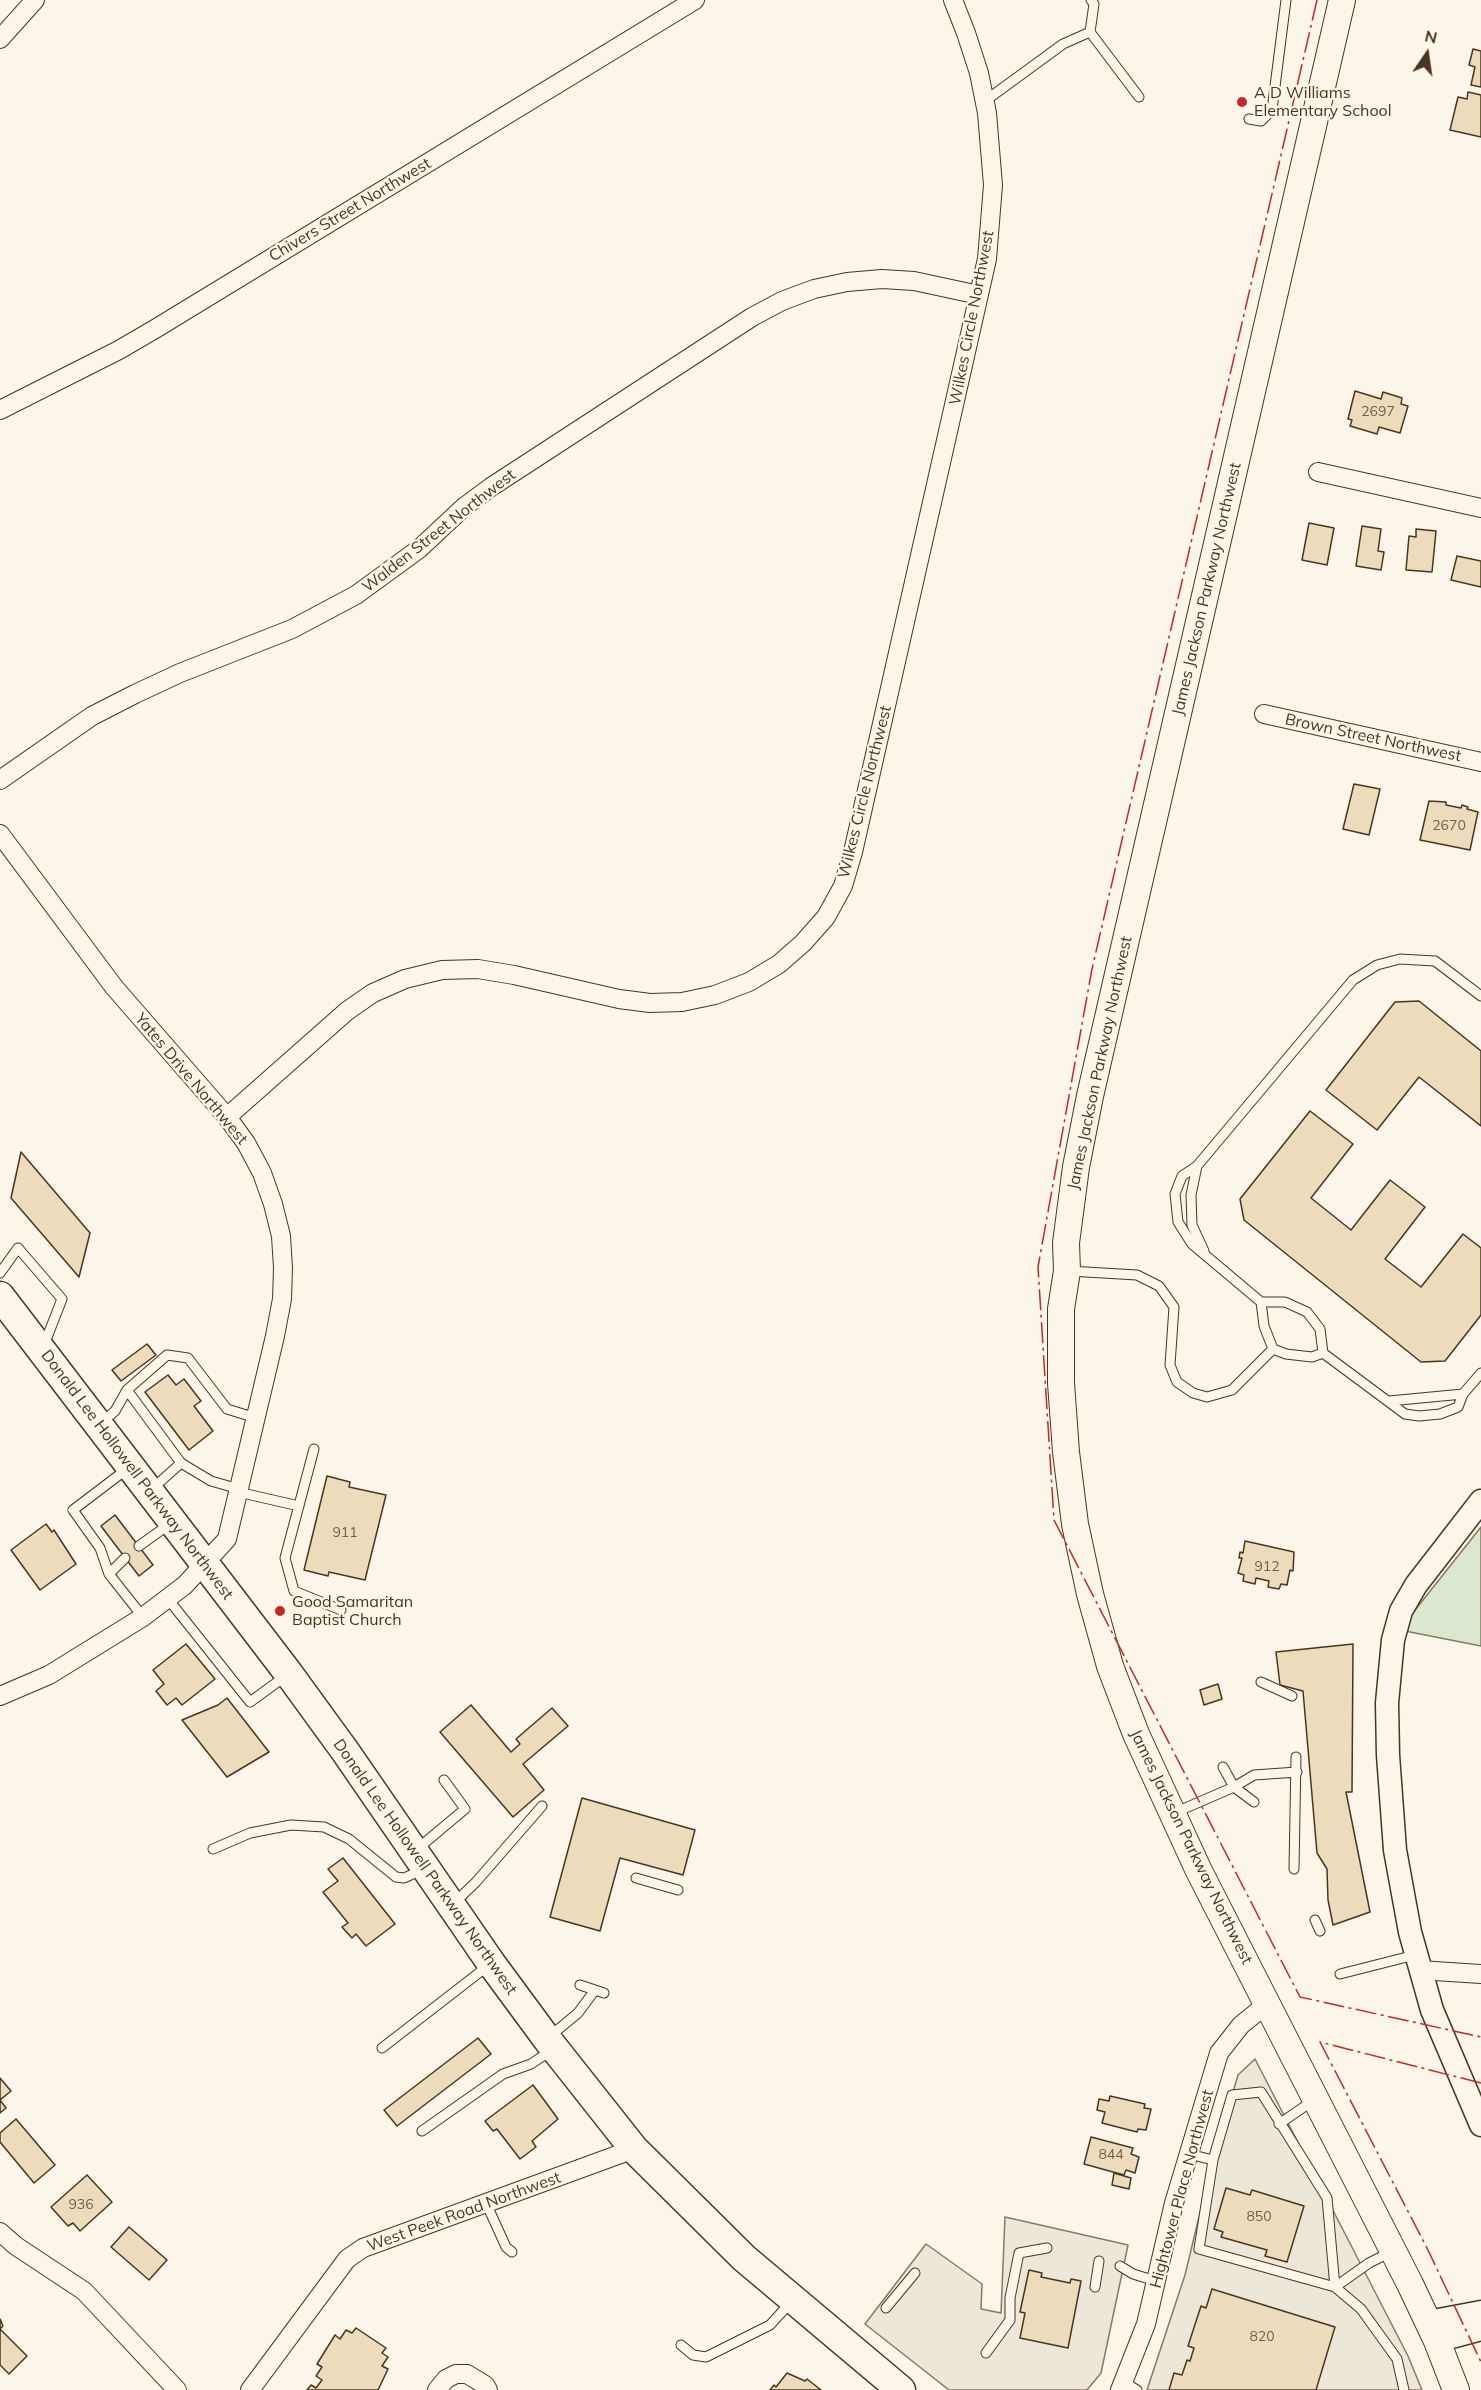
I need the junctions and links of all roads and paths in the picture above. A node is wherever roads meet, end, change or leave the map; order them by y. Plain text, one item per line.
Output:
1 (35, 0) edge
2 (694, 0) edge
3 (953, 0) edge
4 (1091, 0) edge
5 (1286, 0) edge
6 (1342, 0) edge
7 (1090, 32) junction
8 (0, 39) edge
9 (1139, 97) dead end
10 (984, 101) junction
11 (1249, 119) dead end
12 (979, 296) junction
13 (0, 410) edge
14 (1318, 472) dead end
15 (1481, 508) edge
16 (1264, 714) dead end
17 (1481, 762) edge
18 (0, 780) edge
19 (0, 834) edge
20 (1481, 996) edge
21 (227, 1117) junction
22 (1197, 1166) junction
23 (1205, 1253) junction
24 (1067, 1271) junction
25 (0, 1273) edge
26 (0, 1296) edge
27 (1261, 1302) junction
28 (1274, 1348) junction
29 (42, 1350) junction
30 (1323, 1353) junction
31 (1481, 1373) edge
32 (127, 1390) junction
33 (1463, 1394) junction
34 (1389, 1401) junction
35 (256, 1418) junction
36 (99, 1424) junction
37 (314, 1449) dead end
38 (181, 1462) junction
39 (131, 1466) junction
40 (150, 1490) junction
41 (239, 1491) junction
42 (1481, 1502) edge
43 (299, 1506) junction
44 (173, 1522) junction
45 (139, 1546) dead end
46 (126, 1558) dead end
47 (205, 1565) junction
48 (109, 1574) junction
49 (168, 1599) junction
50 (341, 1610) dead end
51 (143, 1617) junction
52 (289, 1674) junction
53 (1261, 1682) dead end
54 (0, 1696) edge
55 (1292, 1696) dead end
56 (1296, 1757) dead end
57 (1223, 1767) dead end
58 (1297, 1772) junction
59 (444, 1780) dead end
60 (1234, 1787) junction
61 (1254, 1802) dead end
62 (542, 1806) dead end
63 (1172, 1814) junction
64 (213, 1849) dead end
65 (420, 1859) junction
66 (1294, 1869) dead end
67 (636, 1878) dead end
68 (678, 1890) dead end
69 (451, 1905) junction
70 (1316, 1920) dead end
71 (1320, 1930) dead end
72 (1417, 1962) junction
73 (491, 1963) junction
74 (1340, 1974) dead end
75 (1481, 1974) edge
76 (580, 1985) dead end
77 (1267, 2004) junction
78 (551, 2044) junction
79 (382, 2048) dead end
80 (1316, 2099) junction
81 (1279, 2124) junction
82 (1481, 2125) edge
83 (422, 2131) dead end
84 (634, 2150) junction
85 (1189, 2154) junction
86 (1213, 2160) junction
87 (486, 2204) junction
88 (0, 2232) edge
89 (1047, 2248) dead end
90 (1393, 2251) junction
91 (512, 2252) dead end
92 (1099, 2261) dead end
93 (1120, 2266) dead end
94 (915, 2273) dead end
95 (1156, 2281) junction
96 (1095, 2287) dead end
97 (1335, 2288) junction
98 (793, 2299) junction
99 (886, 2308) dead end
100 (1481, 2312) edge
101 (1481, 2328) edge
102 (1432, 2331) junction
103 (681, 2345) dead end
104 (986, 2353) dead end
105 (1127, 2387) edge
106 (177, 2390) edge
107 (250, 2390) edge
108 (438, 2390) edge
109 (488, 2390) edge
110 (901, 2390) edge
111 (1404, 2390) edge
112 (1456, 2390) edge

1 - 8 street
2 - 13 street, Chivers Street Northwest
3 - 10 street, Wilkes Circle Northwest
4 - 7 lane
5 - 11 lane
6 - 24 main road, James Jackson Parkway Northwest
7 - 9 lane
7 - 10 lane
10 - 12 street, Wilkes Circle Northwest
12 - 18 street, Walden Street Northwest
12 - 21 street, Wilkes Circle Northwest
14 - 15 street
16 - 17 street, Brown Street Northwest
19 - 21 street, Yates Drive Northwest
20 - 22 lane
21 - 35 street, Yates Drive Northwest
22 - 23 lane
22 - 23 lane
23 - 27 lane
24 - 28 lane
24 - 63 main road, James Jackson Parkway Northwest
25 - 29 lane
26 - 29 main road, Donald Lee Hollowell Parkway Northwest
27 - 28 lane
27 - 30 lane
28 - 30 lane
29 - 36 main road, Donald Lee Hollowell Parkway Northwest
30 - 34 lane
31 - 33 lane
32 - 35 lane
32 - 36 lane
32 - 38 lane
33 - 34 lane
33 - 34 lane
35 - 41 street, Yates Drive Northwest
36 - 39 main road, Donald Lee Hollowell Parkway Northwest
37 - 43 lane
38 - 40 lane
38 - 41 lane
39 - 40 main road, Donald Lee Hollowell Parkway Northwest
39 - 48 lane
40 - 44 main road, Donald Lee Hollowell Parkway Northwest
41 - 43 lane
41 - 47 street, Yates Drive Northwest
42 - 72 street
43 - 50 lane
44 - 45 lane
44 - 47 main road, Donald Lee Hollowell Parkway Northwest
46 - 48 lane
47 - 49 street, Yates Drive Northwest
47 - 52 main road, Donald Lee Hollowell Parkway Northwest
48 - 51 lane
49 - 51 street, Yates Drive Northwest
49 - 52 lane
51 - 54 street, Yates Drive Northwest
52 - 65 main road, Donald Lee Hollowell Parkway Northwest
53 - 55 lane
56 - 58 lane
57 - 60 lane
58 - 60 lane
58 - 66 lane
59 - 65 lane
60 - 61 lane
60 - 63 lane
62 - 69 lane
63 - 77 main road, James Jackson Parkway Northwest
64 - 65 lane
65 - 69 main road, Donald Lee Hollowell Parkway Northwest
67 - 68 lane
69 - 73 main road, Donald Lee Hollowell Parkway Northwest
70 - 71 lane
72 - 74 lane
72 - 75 street
72 - 82 street
73 - 78 main road, Donald Lee Hollowell Parkway Northwest
73 - 79 lane
76 - 78 lane
77 - 80 main road, James Jackson Parkway Northwest
77 - 85 street, Hightower Place Northwest
78 - 83 lane
78 - 84 main road, Donald Lee Hollowell Parkway Northwest
80 - 81 lane
80 - 90 main road, James Jackson Parkway Northwest
81 - 86 lane
81 - 97 lane
84 - 87 street, West Peek Road Northwest
84 - 98 main road, Donald Lee Hollowell Parkway Northwest
85 - 86 lane
85 - 95 street, Hightower Place Northwest
86 - 97 lane
87 - 91 lane
87 - 107 street, West Peek Road Northwest
88 - 106 street
89 - 104 lane
90 - 97 lane
90 - 102 main road, James Jackson Parkway Northwest
92 - 96 lane
93 - 95 lane
94 - 99 lane
95 - 105 street, Hightower Place Northwest
97 - 111 lane
98 - 103 lane
98 - 110 main road, Donald Lee Hollowell Parkway Northwest
100 - 102 street
101 - 102 street
102 - 112 main road, James Jackson Parkway Northwest
108 - 109 street

